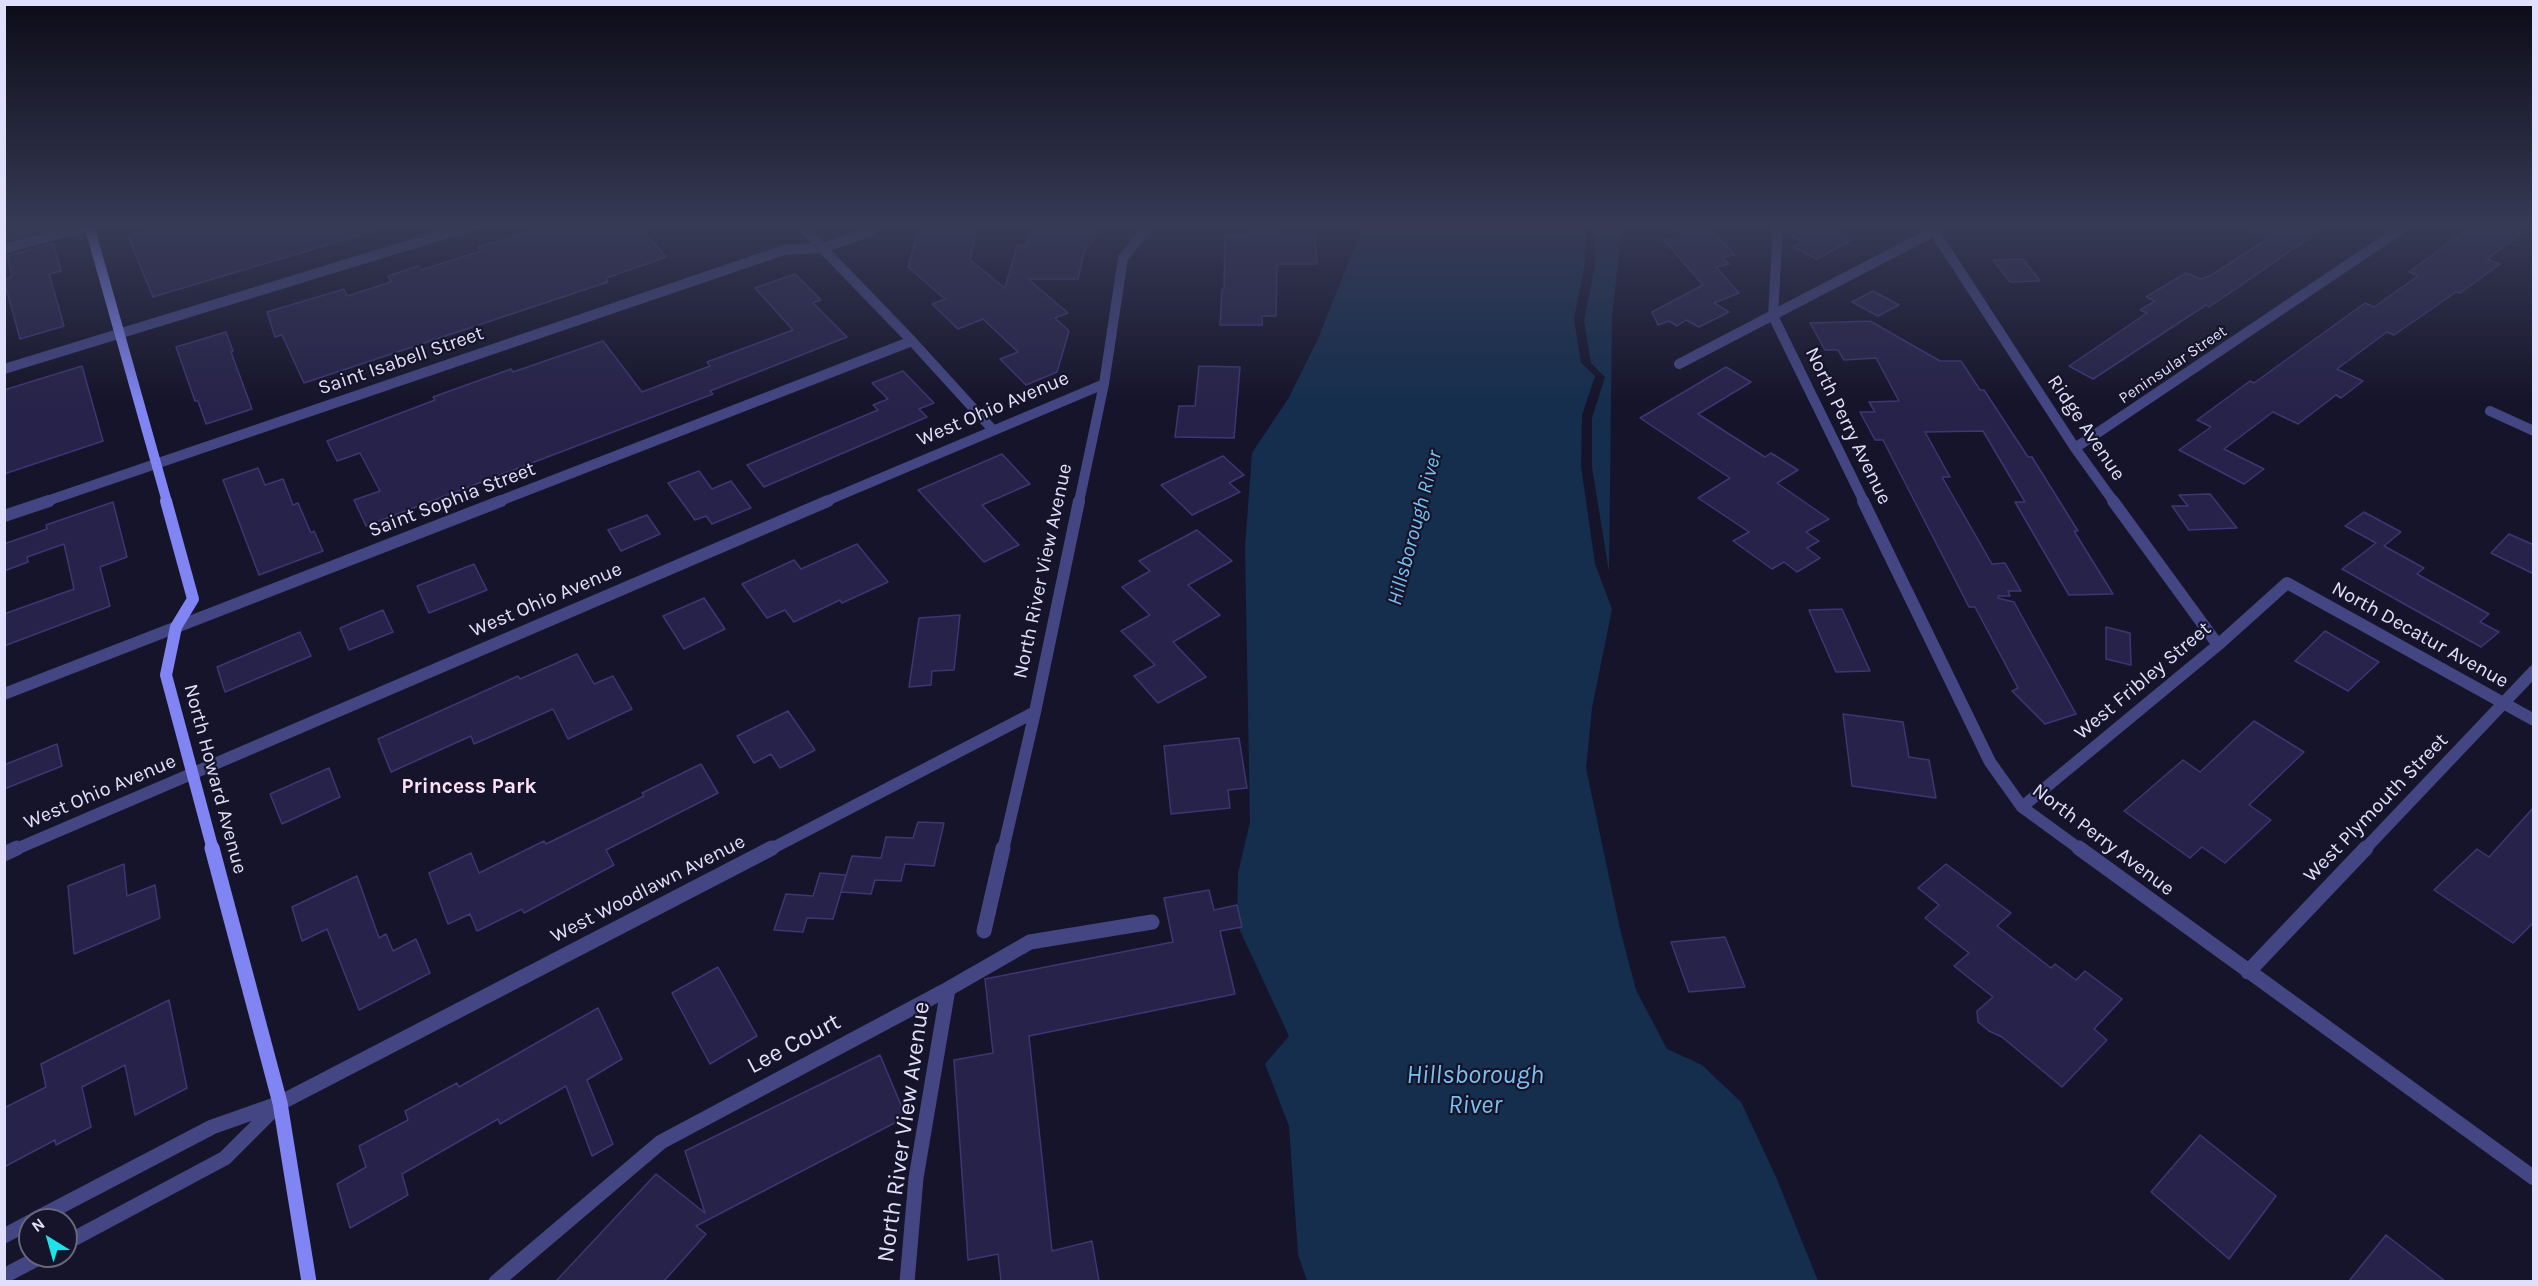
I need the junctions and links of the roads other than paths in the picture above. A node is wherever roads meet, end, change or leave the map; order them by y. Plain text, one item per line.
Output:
1 (107, 285) edge
2 (278, 285) edge
3 (681, 285) edge
4 (858, 285) edge
5 (1119, 285) edge
6 (1775, 285) edge
7 (1830, 285) edge
8 (1971, 285) edge
9 (2318, 285) edge
10 (1773, 316) junction
11 (121, 333) junction
12 (912, 341) junction
13 (1679, 364) dead end
14 (4, 369) edge
15 (1104, 384) junction
16 (2490, 411) dead end
17 (993, 430) junction
18 (2534, 431) edge
19 (2075, 448) junction
20 (157, 464) junction
21 (4, 516) edge
22 (2287, 583) joint
23 (176, 627) junction
24 (2218, 645) junction
25 (2534, 671) edge
26 (4, 694) edge
27 (2503, 703) junction
28 (1035, 712) junction
29 (2534, 720) edge
30 (191, 774) junction
31 (2022, 807) junction
32 (4, 854) edge
33 (1152, 922) dead end
34 (984, 931) dead end
35 (2248, 972) junction
36 (948, 989) junction
37 (280, 1103) junction
38 (2534, 1178) edge
39 (57, 1208) edge
40 (18, 1228) edge
41 (4, 1236) edge
42 (78, 1237) edge
43 (19, 1268) edge
44 (4, 1276) edge
45 (309, 1281) edge
46 (496, 1281) edge
47 (907, 1281) edge

1 - 11 street, North Howard Avenue
2 - 11 street
3 - 20 street, Saint Isabell Street
4 - 12 street
5 - 15 street, North River View Avenue
6 - 10 street, North Perry Avenue
7 - 10 street
8 - 19 street, Ridge Avenue
9 - 19 street, Peninsular Street
10 - 13 street
10 - 31 street, North Perry Avenue
11 - 14 street
11 - 20 street, North Howard Avenue
12 - 17 street
12 - 23 street, Saint Sophia Street
15 - 17 street, West Ohio Avenue
15 - 28 street, North River View Avenue
16 - 18 street
17 - 30 street, West Ohio Avenue
19 - 24 street, Ridge Avenue
20 - 21 street, Saint Isabell Street
20 - 23 street, North Howard Avenue
22 - 24 street, West Fribley Street
22 - 27 street, North Decatur Avenue
23 - 26 street, Saint Sophia Street
23 - 30 street, North Howard Avenue
24 - 31 street, West Fribley Street
25 - 27 street, West Plymouth Street
27 - 29 street, North Decatur Avenue
27 - 35 street, West Plymouth Street
28 - 34 street, North River View Avenue
28 - 37 street, West Woodlawn Avenue
30 - 32 street, West Ohio Avenue
30 - 37 street, North Howard Avenue
31 - 35 street, North Perry Avenue
33 - 36 street, Lee Court
35 - 38 street, North Perry Avenue
36 - 46 street, Lee Court
36 - 47 street, North River View Avenue
37 - 39 street, West Woodlawn Avenue
37 - 42 street, West Woodlawn Avenue
37 - 45 street, North Howard Avenue
40 - 41 street
43 - 44 street

